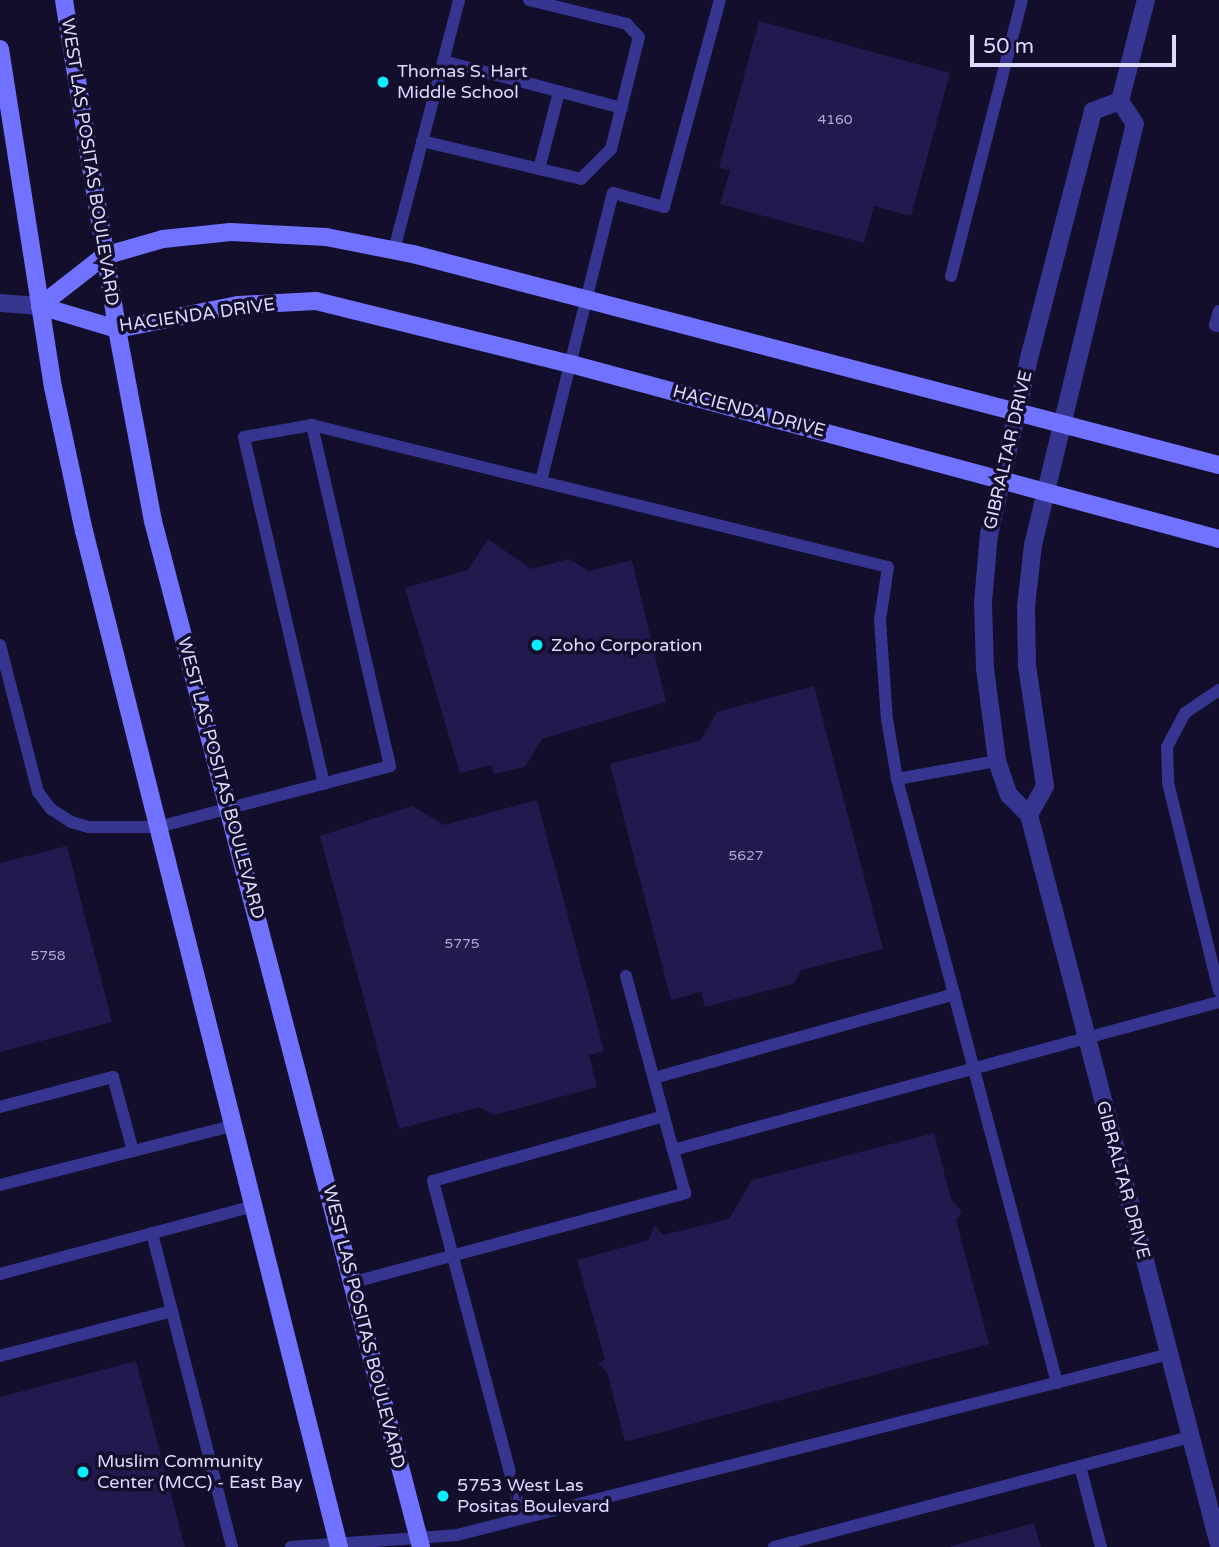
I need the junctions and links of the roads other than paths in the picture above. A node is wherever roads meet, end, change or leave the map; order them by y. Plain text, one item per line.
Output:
1 (64, 0) edge
2 (459, 0) edge
3 (529, 0) edge
4 (720, 0) edge
5 (1022, 0) edge
6 (1146, 0) edge
7 (0, 49) edge
8 (443, 61) junction
9 (559, 92) junction
10 (1120, 101) junction
11 (622, 108) junction
12 (422, 141) junction
13 (539, 169) junction
14 (394, 250) junction
15 (104, 256) junction
16 (951, 276) dead end
17 (586, 302) junction
18 (0, 303) edge
19 (40, 306) junction
20 (1219, 311) edge
21 (1219, 326) edge
22 (117, 329) junction
23 (571, 364) junction
24 (1016, 412) junction
25 (1061, 424) junction
26 (312, 425) junction
27 (1219, 465) edge
28 (1001, 478) junction
29 (541, 481) junction
30 (1045, 490) junction
31 (1219, 538) edge
32 (0, 645) edge
33 (1219, 690) edge
34 (997, 761) junction
35 (897, 779) junction
36 (324, 784) junction
37 (230, 810) junction
38 (1029, 815) junction
39 (158, 827) junction
40 (626, 976) dead end
41 (1219, 991) edge
42 (954, 994) junction
43 (1219, 1002) edge
44 (1086, 1041) junction
45 (974, 1071) junction
46 (654, 1077) junction
47 (0, 1107) edge
48 (664, 1116) junction
49 (232, 1126) junction
50 (673, 1150) junction
51 (133, 1151) junction
52 (0, 1185) edge
53 (253, 1206) junction
54 (152, 1233) junction
55 (452, 1255) junction
56 (0, 1274) edge
57 (354, 1282) junction
58 (172, 1311) junction
59 (1169, 1354) junction
60 (0, 1356) edge
61 (1057, 1382) junction
62 (1191, 1437) junction
63 (1080, 1466) junction
64 (522, 1518) junction
65 (1218, 1533) edge
66 (420, 1542) edge
67 (338, 1544) edge
68 (232, 1547) edge
69 (291, 1547) edge
70 (774, 1547) edge
71 (1101, 1547) edge

1 - 15 main road, WEST LAS POSITAS BOULEVARD
2 - 8 lane
3 - 11 lane
4 - 17 lane
5 - 16 lane
6 - 10 street
7 - 19 main road
8 - 9 lane
8 - 12 lane
9 - 11 lane
9 - 13 lane
10 - 24 street, GIBRALTAR DRIVE
10 - 25 street
11 - 13 lane
12 - 13 lane
12 - 14 lane
14 - 15 main road
14 - 17 main road
15 - 19 main road
15 - 22 main road, WEST LAS POSITAS BOULEVARD
17 - 23 lane
17 - 24 main road
18 - 19 street
19 - 22 main road, HACIENDA DRIVE
19 - 39 main road
20 - 21 lane
22 - 23 main road, HACIENDA DRIVE
22 - 37 main road, WEST LAS POSITAS BOULEVARD
23 - 28 main road, HACIENDA DRIVE
23 - 29 lane
24 - 25 main road
24 - 28 street, GIBRALTAR DRIVE
25 - 27 main road
25 - 30 street
26 - 29 lane
26 - 36 lane
26 - 36 lane
28 - 30 main road, HACIENDA DRIVE
28 - 34 street, GIBRALTAR DRIVE
29 - 35 lane
30 - 31 main road, HACIENDA DRIVE
30 - 38 street
32 - 39 lane
33 - 41 lane
34 - 35 lane
34 - 38 street, GIBRALTAR DRIVE
35 - 42 lane
36 - 37 lane
37 - 39 lane
37 - 57 main road, WEST LAS POSITAS BOULEVARD
38 - 44 street, GIBRALTAR DRIVE
39 - 49 main road
40 - 46 lane
42 - 45 lane
42 - 46 lane
43 - 44 lane
44 - 45 lane
44 - 59 street, GIBRALTAR DRIVE
45 - 50 lane
45 - 61 lane
46 - 48 lane
47 - 51 lane
48 - 50 lane
48 - 55 lane
49 - 51 lane
49 - 53 main road
50 - 55 lane
51 - 52 lane
53 - 54 lane
53 - 67 main road
54 - 56 lane
54 - 58 lane
55 - 57 lane
55 - 64 lane
57 - 66 main road, WEST LAS POSITAS BOULEVARD
58 - 60 lane
58 - 68 lane
59 - 61 lane
59 - 62 street, GIBRALTAR DRIVE
61 - 64 lane
62 - 63 lane
62 - 65 street, GIBRALTAR DRIVE
63 - 70 lane
63 - 71 lane
64 - 66 lane
66 - 67 lane
67 - 69 lane

